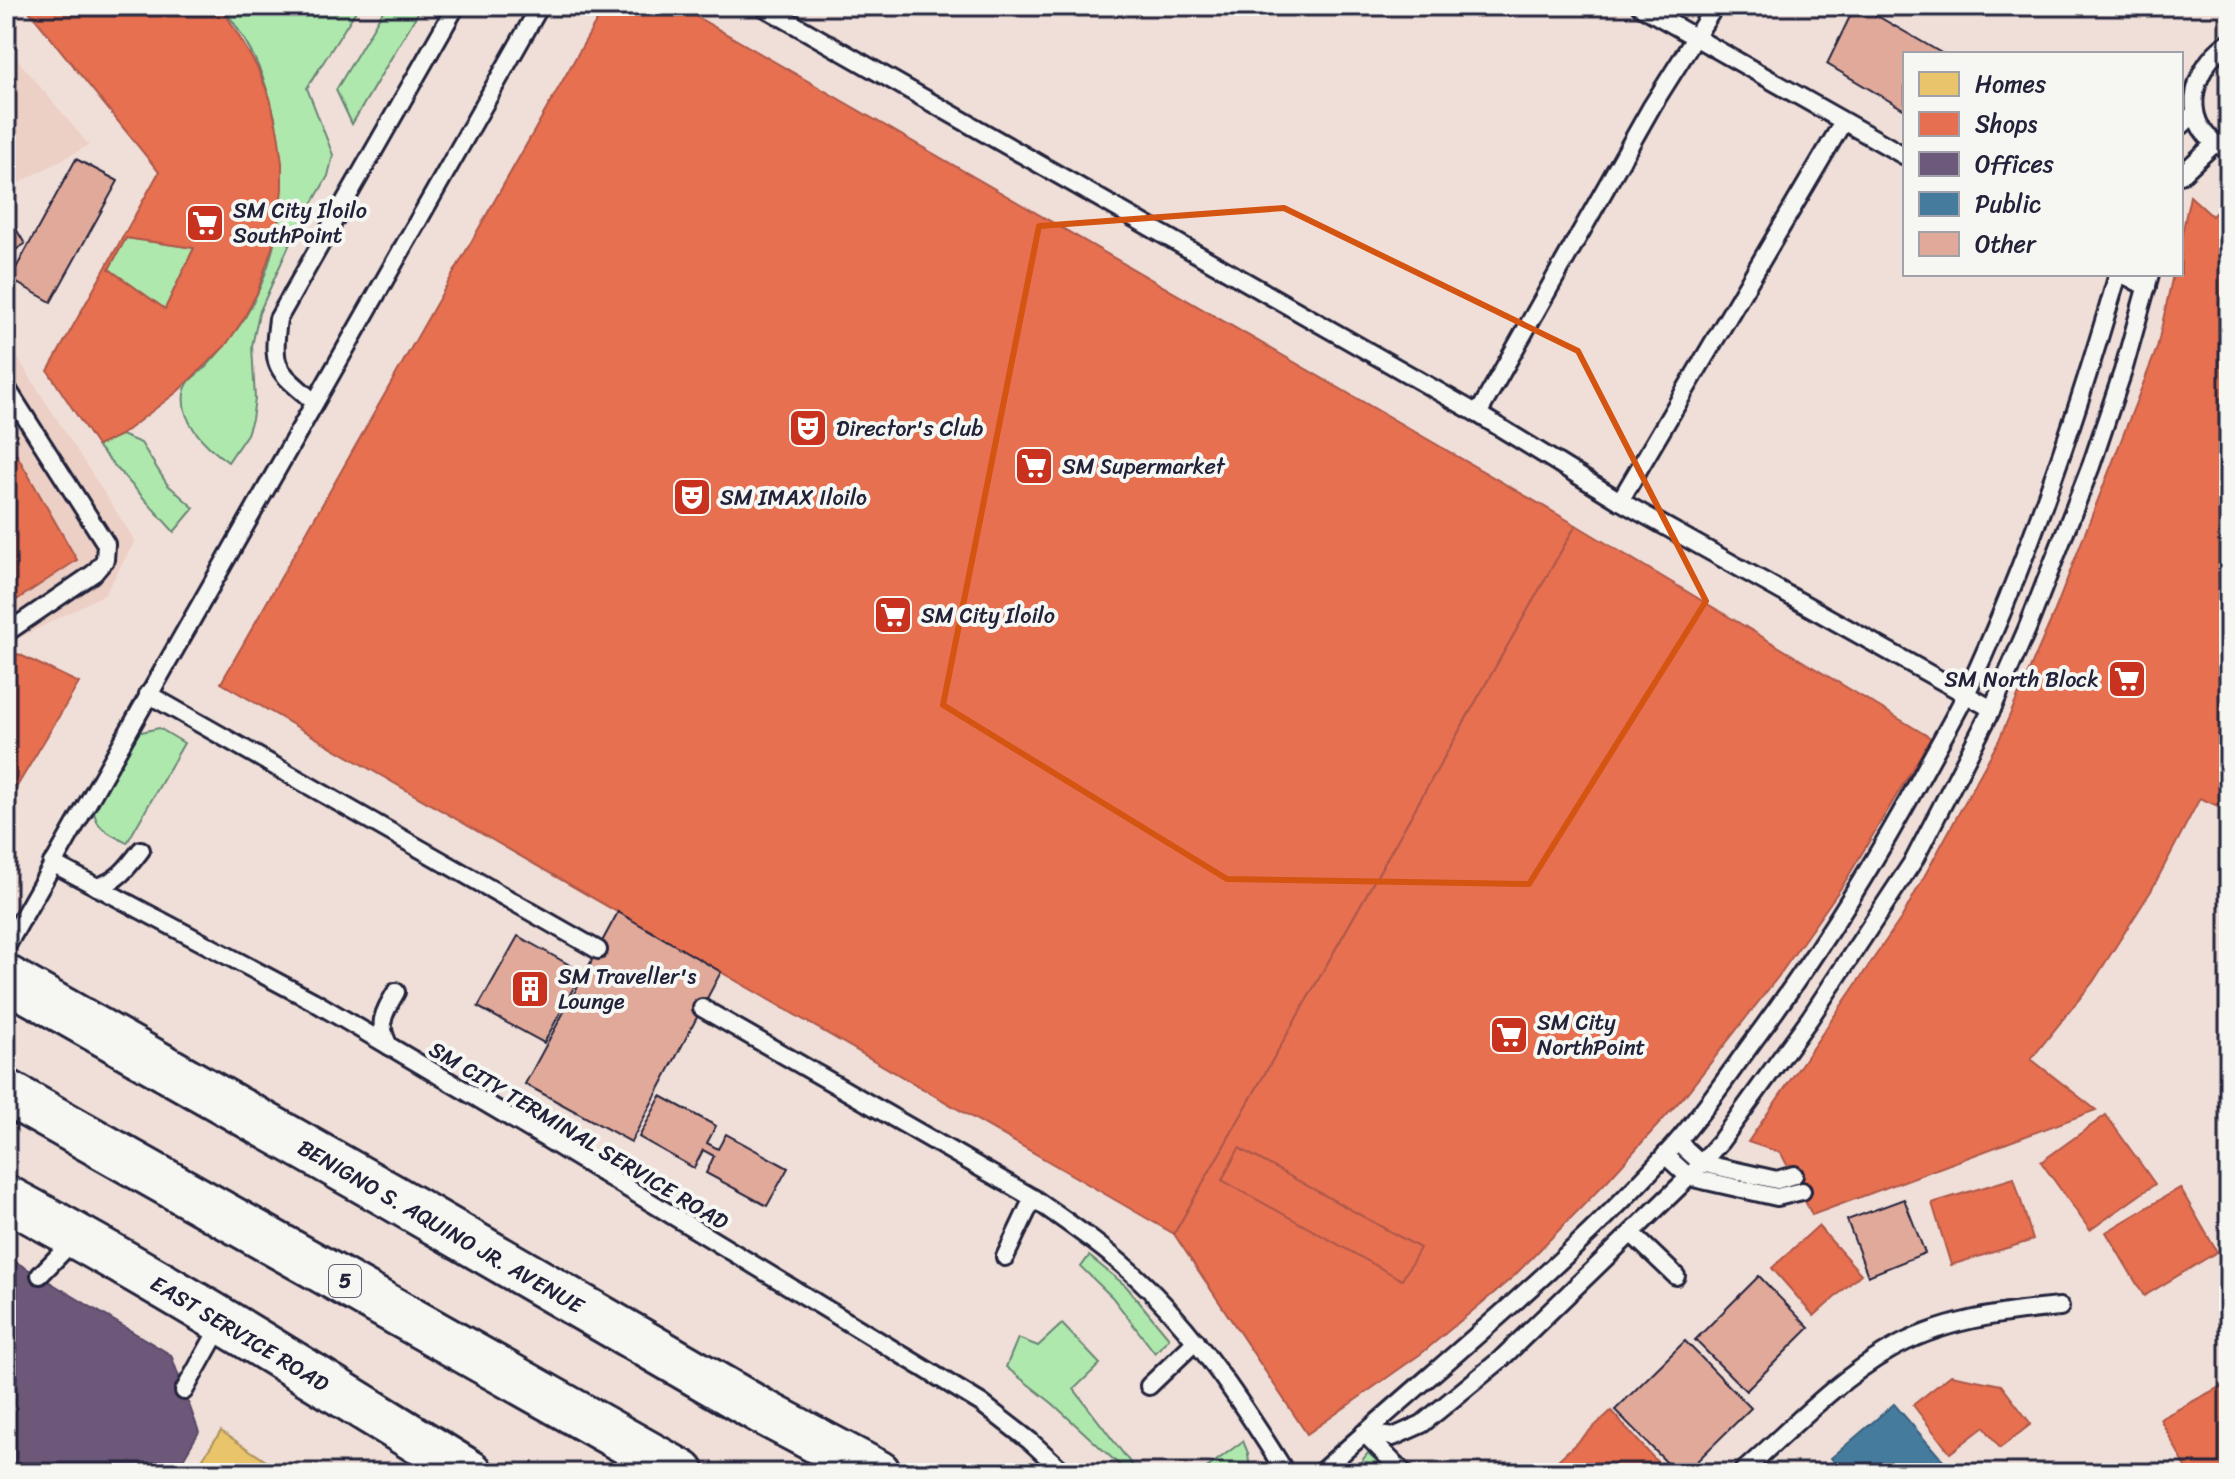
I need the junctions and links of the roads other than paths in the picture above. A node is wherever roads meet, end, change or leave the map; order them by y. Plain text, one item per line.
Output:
1 (456, 6) edge
2 (540, 6) edge
3 (762, 6) edge
4 (1640, 6) edge
5 (1715, 6) edge
6 (1695, 37) junction
7 (2229, 42) edge
8 (2194, 114) junction
9 (1843, 122) junction
10 (2183, 124) edge
11 (2222, 147) edge
12 (1903, 155) edge
13 (2183, 174) edge
14 (2119, 276) edge
15 (2128, 276) edge
16 (2149, 281) edge
17 (6, 387) edge
18 (314, 402) junction
19 (1478, 414) junction
20 (1620, 501) junction
21 (6, 633) edge
22 (148, 694) junction
23 (1966, 694) junction
24 (1992, 709) junction
25 (141, 850) dead end
26 (52, 863) junction
27 (97, 887) junction
28 (6, 947) edge
29 (598, 950) dead end
30 (6, 978) edge
31 (396, 992) dead end
32 (702, 1008) dead end
33 (389, 1046) junction
34 (6, 1092) edge
35 (1678, 1142) junction
36 (1665, 1155) junction
37 (1701, 1163) junction
38 (1689, 1177) junction
39 (6, 1198) edge
40 (1033, 1198) junction
41 (1632, 1234) junction
42 (78, 1236) junction
43 (1005, 1257) dead end
44 (40, 1275) dead end
45 (1676, 1276) dead end
46 (2060, 1307) dead end
47 (223, 1322) junction
48 (1196, 1341) junction
49 (1149, 1386) dead end
50 (184, 1391) dead end
51 (1364, 1433) junction
52 (470, 1473) edge
53 (682, 1473) edge
54 (878, 1473) edge
55 (1065, 1473) edge
56 (1286, 1473) edge
57 (1320, 1473) edge
58 (1335, 1473) edge
59 (1404, 1473) edge
60 (1741, 1473) edge

1 - 18 lane
2 - 18 lane
3 - 19 lane
4 - 6 lane
5 - 6 lane
6 - 9 lane
6 - 19 lane
7 - 8 lane
8 - 10 lane
8 - 11 lane
9 - 12 lane
9 - 20 lane
11 - 13 lane
14 - 23 lane
15 - 16 lane
16 - 24 lane
17 - 21 lane
18 - 22 lane
19 - 20 lane
20 - 23 lane
22 - 26 lane
22 - 29 lane
23 - 24 lane
23 - 35 lane
24 - 37 lane
25 - 27 lane
26 - 27 lane, SM CITY TERMINAL SERVICE ROAD
26 - 28 lane
27 - 33 lane, SM CITY TERMINAL SERVICE ROAD
30 - 54 main road, BENIGNO S. AQUINO JR. AVENUE
31 - 33 lane
32 - 40 lane
33 - 55 lane, SM CITY TERMINAL SERVICE ROAD
34 - 53 main road, 5
35 - 36 lane
35 - 37 lane
36 - 38 lane
36 - 51 lane
37 - 38 lane
37 - 38 lane
38 - 41 lane
39 - 42 main road, EAST SERVICE ROAD
40 - 43 lane
40 - 48 lane
41 - 45 lane
41 - 51 lane
42 - 44 lane
42 - 47 main road, EAST SERVICE ROAD
46 - 60 lane
47 - 50 lane
47 - 52 main road, EAST SERVICE ROAD
48 - 49 lane
48 - 56 lane
51 - 57 lane
51 - 58 lane
51 - 59 lane

